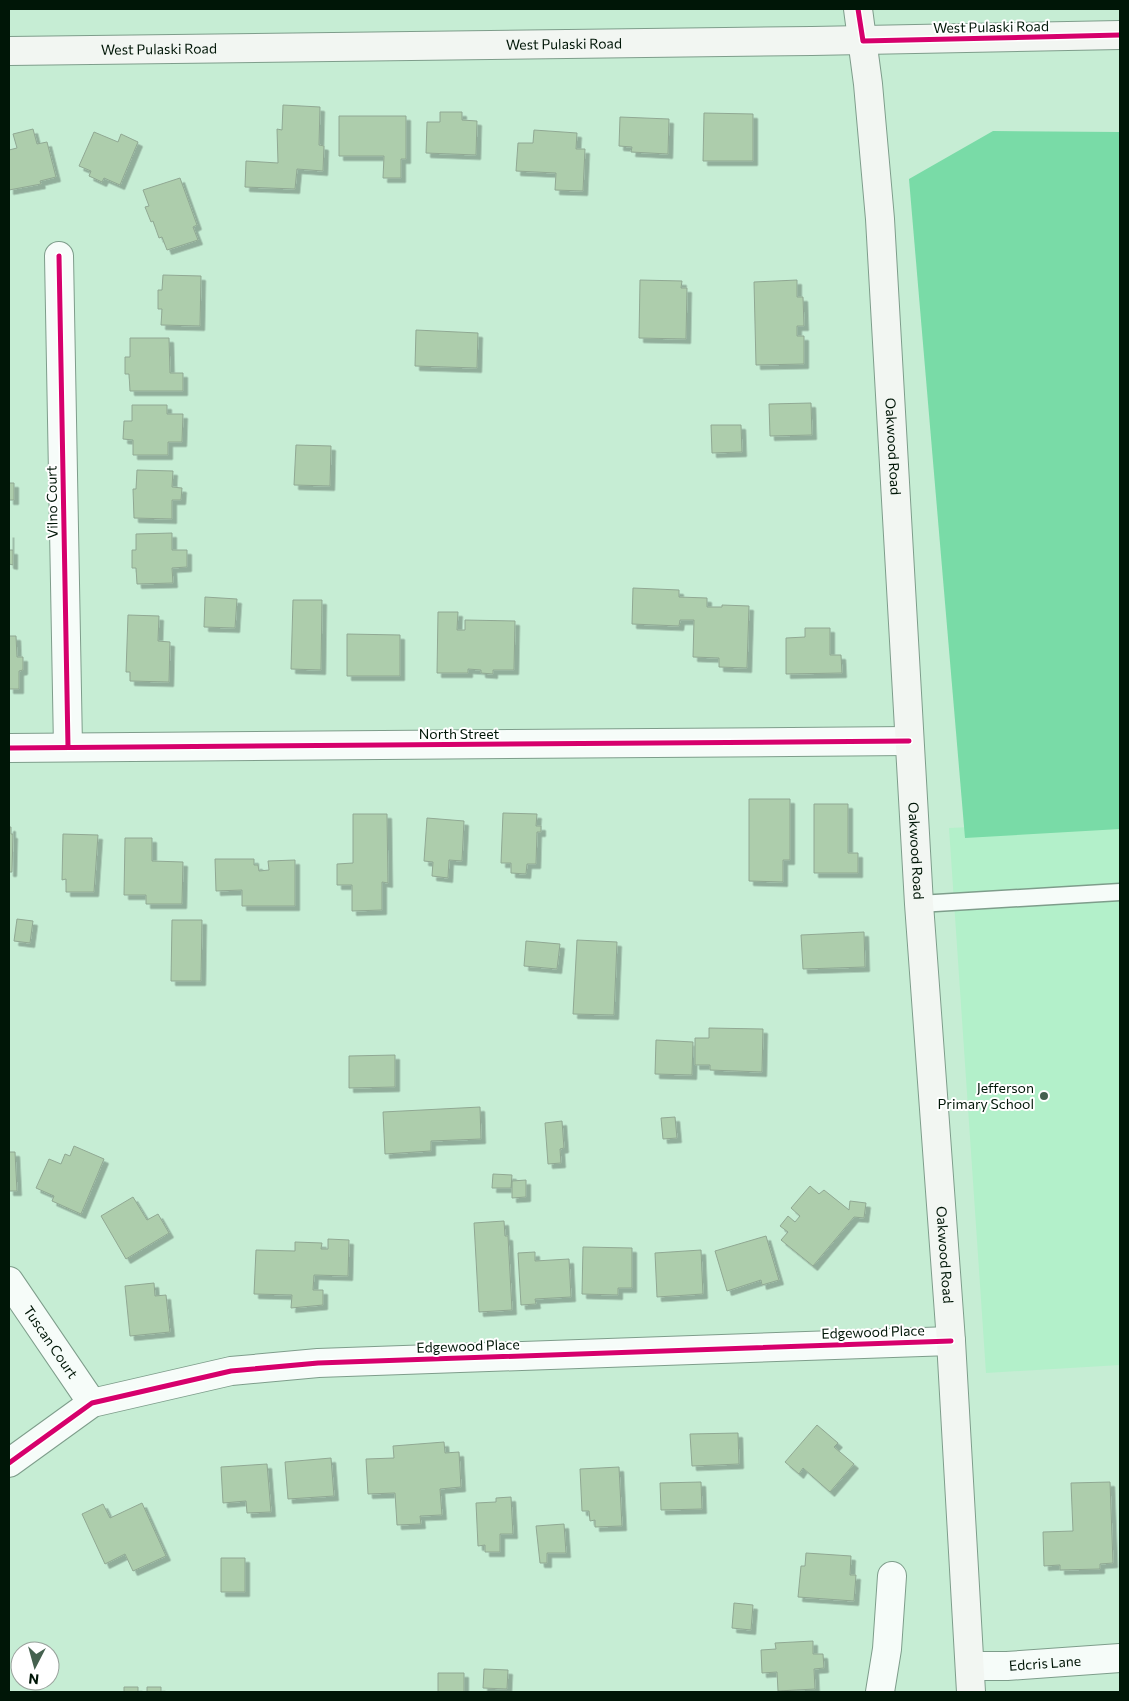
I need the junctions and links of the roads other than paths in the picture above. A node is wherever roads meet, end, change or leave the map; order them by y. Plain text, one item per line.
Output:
1 (858, 9) edge
2 (1120, 35) edge
3 (863, 41) junction
4 (9, 51) edge
5 (59, 256) dead end
6 (909, 741) junction
7 (68, 747) junction
8 (9, 748) edge
9 (1120, 892) edge
10 (919, 904) junction
11 (9, 1281) edge
12 (951, 1341) junction
13 (92, 1403) junction
14 (9, 1463) edge
15 (892, 1576) dead end
16 (1120, 1658) edge
17 (970, 1666) junction
18 (880, 1692) edge
19 (971, 1692) edge

1 - 3 main road, Oakwood Road
2 - 3 main road, West Pulaski Road
3 - 4 main road, West Pulaski Road
3 - 6 main road, Oakwood Road
5 - 7 street, Vilno Court
6 - 7 street, North Street
6 - 10 main road, Oakwood Road
7 - 8 street, North Street
9 - 10 lane
10 - 12 main road, Oakwood Road
11 - 13 street, Tuscan Court
12 - 13 street, Edgewood Place
12 - 17 main road, Oakwood Road
13 - 14 street, Edgewood Place
15 - 18 street
16 - 17 street, Edcris Lane
17 - 19 main road, Oakwood Road

